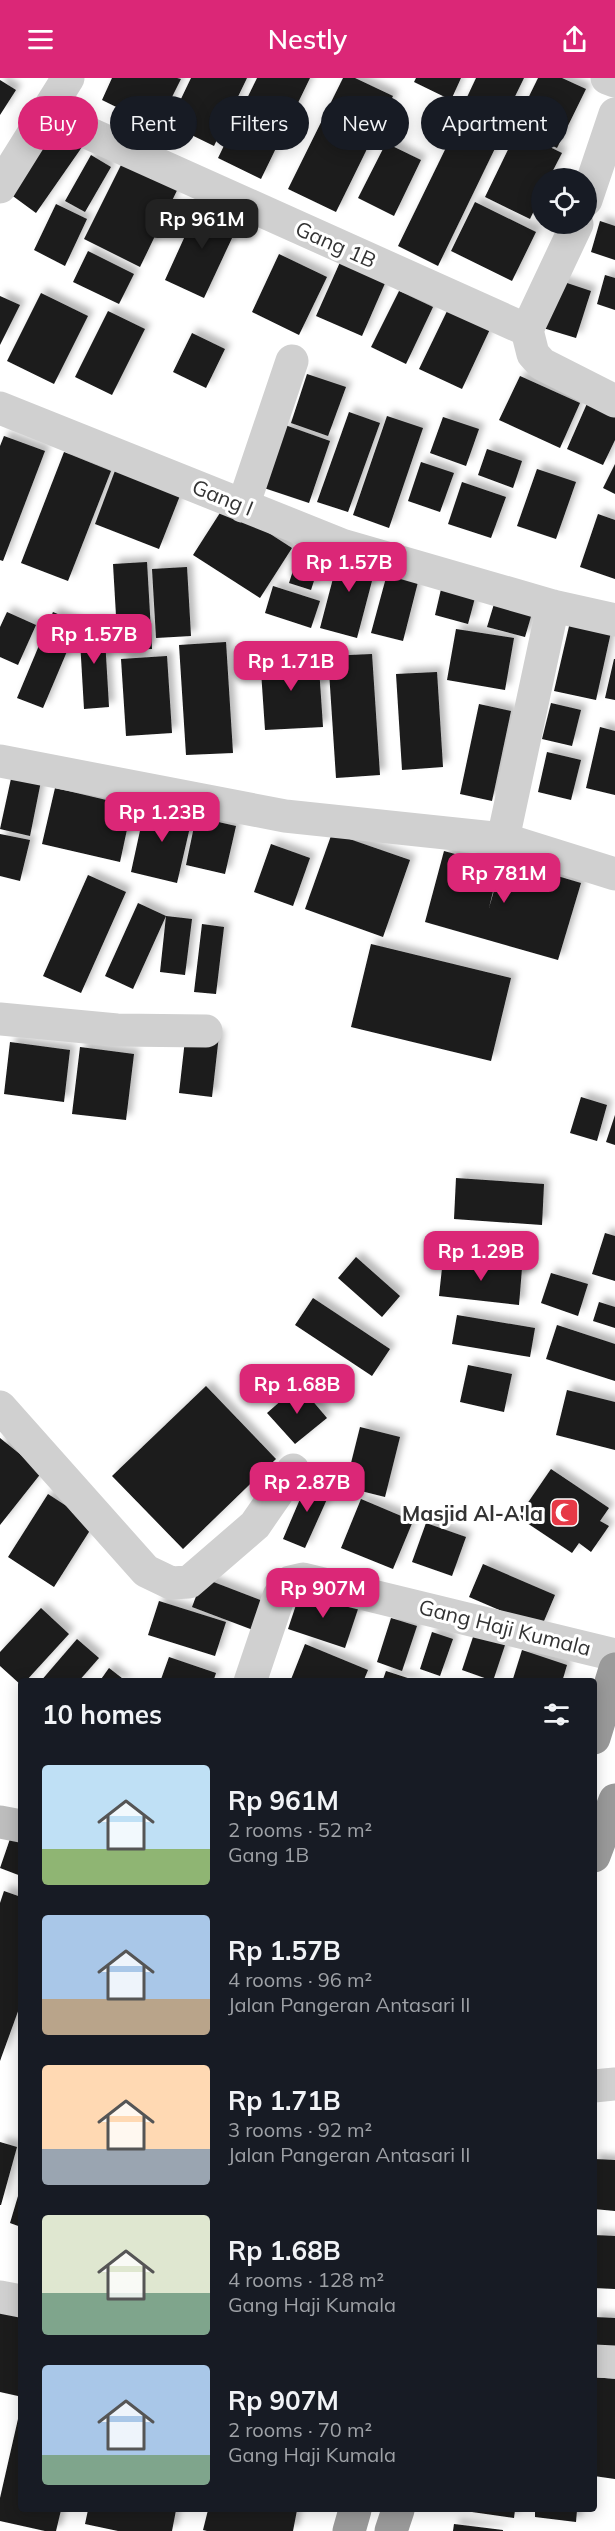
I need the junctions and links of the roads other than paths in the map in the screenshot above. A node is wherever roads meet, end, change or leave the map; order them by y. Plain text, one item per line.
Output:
1 (68, 78) edge
2 (607, 78) edge
3 (615, 81) edge
4 (57, 96) edge
5 (615, 114) edge
6 (98, 137) edge
7 (23, 150) edge
8 (597, 168) edge
9 (0, 186) edge
10 (572, 234) edge
11 (527, 330) junction
12 (292, 361) dead end
13 (615, 400) edge
14 (0, 408) edge
15 (243, 506) junction
16 (553, 606) junction
17 (615, 621) edge
18 (0, 761) edge
19 (503, 839) junction
20 (615, 874) edge
21 (0, 1019) edge
22 (206, 1031) dead end
23 (0, 1407) edge
24 (293, 1470) dead end
25 (615, 1654) edge
26 (615, 1669) edge
27 (251, 1678) edge
28 (597, 1728) edge
29 (615, 1800) edge
30 (0, 1822) edge
31 (18, 1825) edge
32 (597, 1849) edge
33 (597, 1857) edge
34 (615, 1859) edge
35 (615, 2084) edge
36 (597, 2086) edge
37 (0, 2297) edge
38 (18, 2300) edge
39 (597, 2361) edge
40 (615, 2362) edge
41 (354, 2512) edge
42 (397, 2512) edge
43 (349, 2531) edge
44 (391, 2531) edge

1 - 4 street
2 - 3 street
5 - 8 street
6 - 11 street, Gang 1B
7 - 9 street
10 - 11 street
11 - 13 street
12 - 15 street
14 - 15 street, Gang I
15 - 16 street, Gang I
16 - 17 street, Gang I
16 - 19 street
18 - 19 street
19 - 20 street
21 - 22 street
23 - 24 street
25 - 27 street, Gang Haji Kumala
26 - 28 highway
29 - 32 highway
30 - 31 street
33 - 34 street
35 - 36 street
37 - 38 street
39 - 40 street
41 - 43 highway
42 - 44 highway

